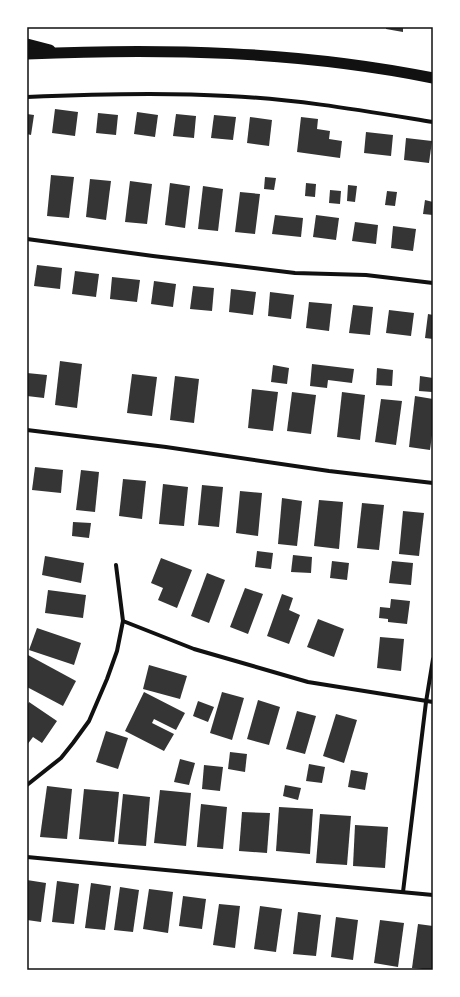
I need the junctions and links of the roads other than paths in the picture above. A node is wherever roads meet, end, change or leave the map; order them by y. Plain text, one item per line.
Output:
1 (27, 44) edge
2 (62, 52) junction
3 (27, 54) edge
4 (433, 78) edge
5 (27, 97) edge
6 (433, 122) edge
7 (27, 239) edge
8 (433, 282) edge
9 (27, 430) edge
10 (433, 483) edge
11 (116, 565) dead end
12 (122, 621) junction
13 (433, 659) edge
14 (426, 702) junction
15 (433, 702) edge
16 (27, 785) edge
17 (27, 857) edge
18 (403, 892) junction
19 (433, 895) edge

1 - 2 highway
2 - 3 highway
2 - 4 highway
5 - 6 street
7 - 8 street
9 - 10 street
11 - 12 street
12 - 14 street
12 - 16 street
13 - 14 street
14 - 15 street
14 - 18 street
17 - 18 street
18 - 19 street

